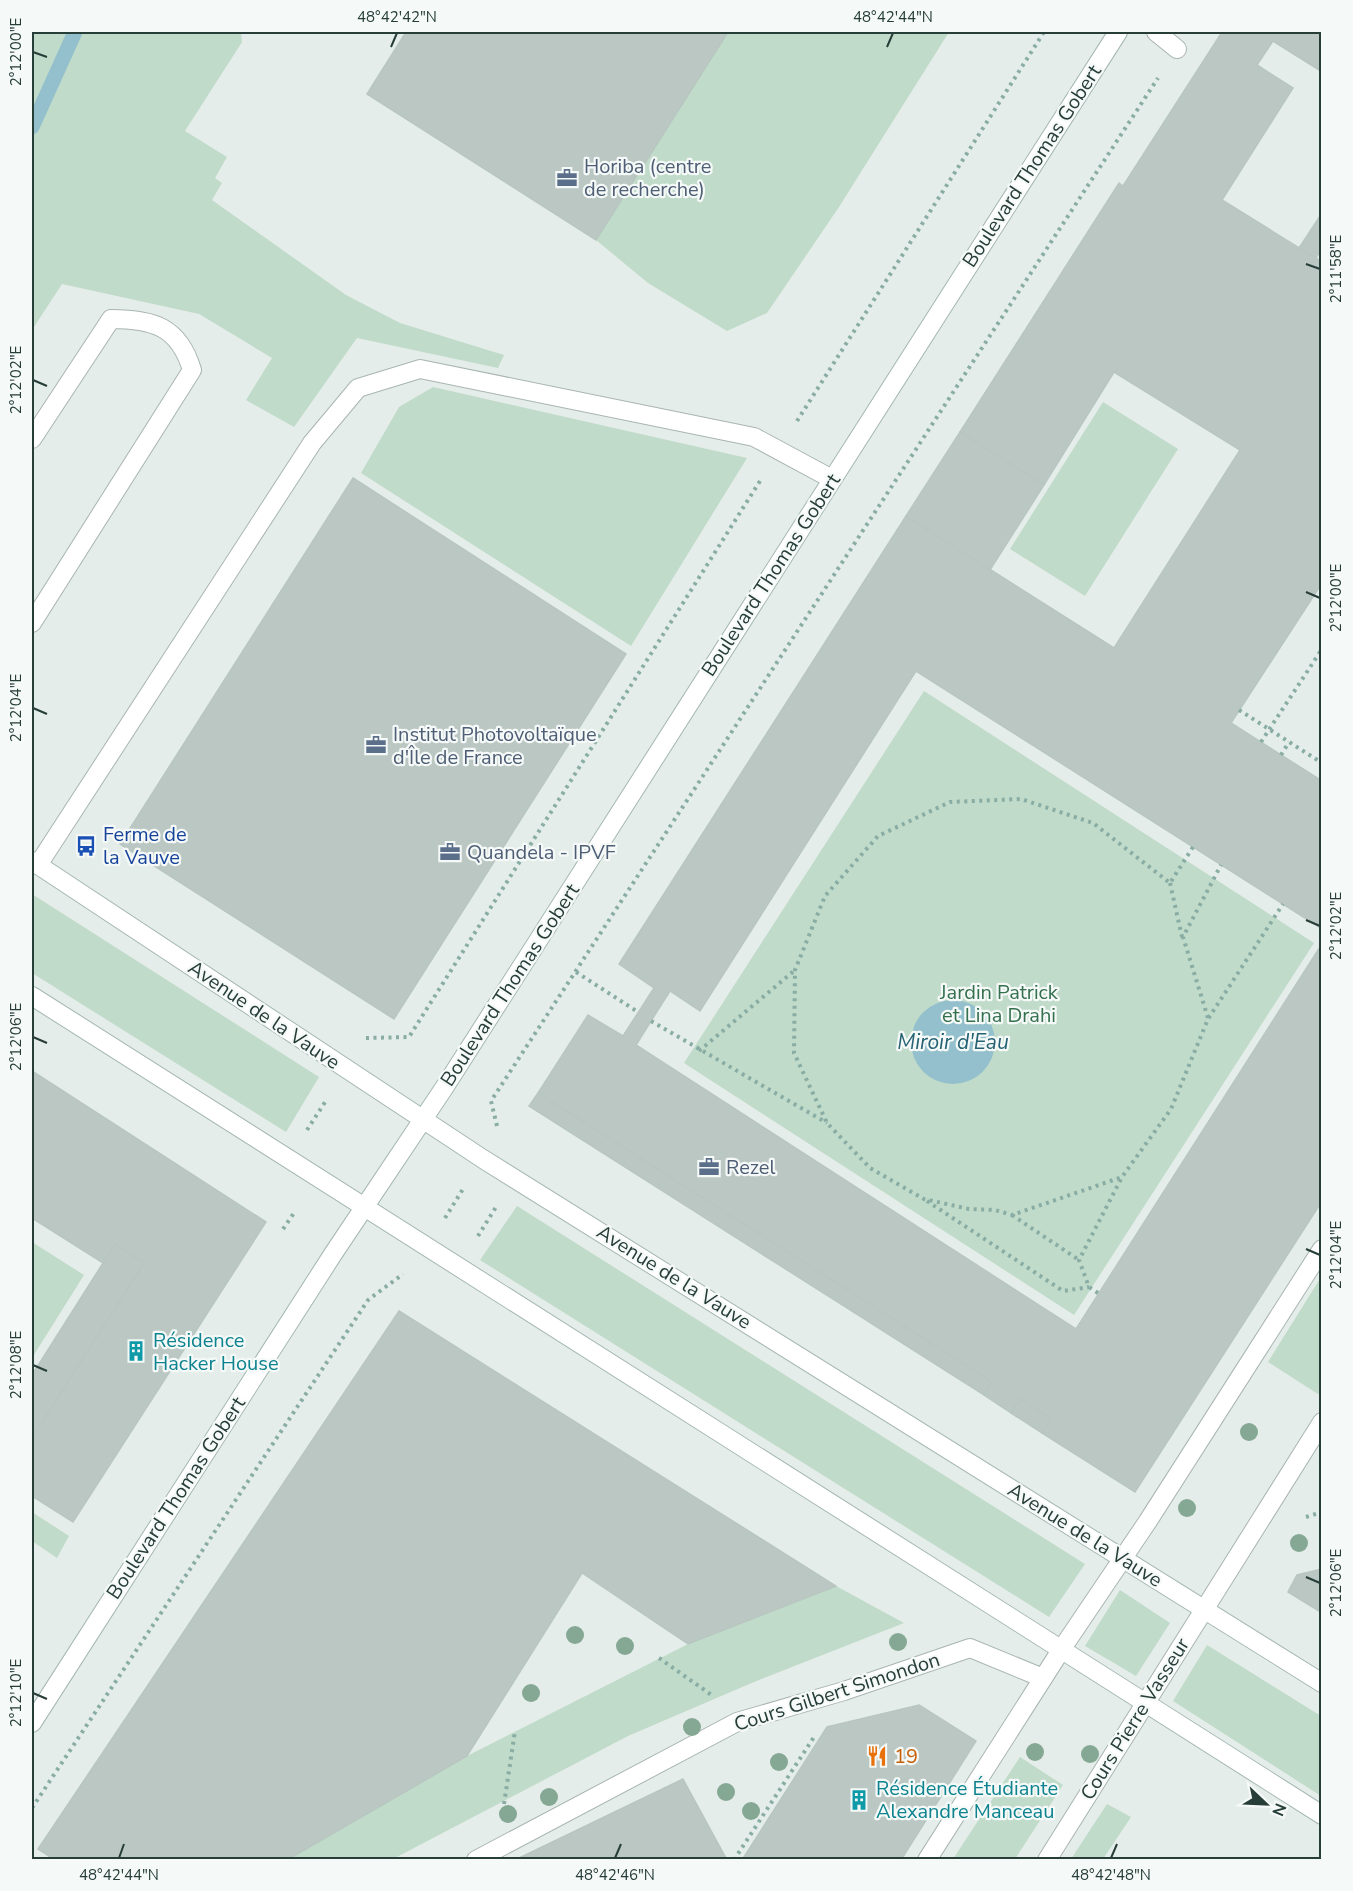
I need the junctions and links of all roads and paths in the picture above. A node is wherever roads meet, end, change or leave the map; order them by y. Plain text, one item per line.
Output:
1 (1044, 32) edge
2 (1118, 32) edge
3 (1156, 32) edge
4 (1177, 49) joint
5 (32, 439) edge
6 (780, 449) junction
7 (832, 479) junction
8 (32, 623) edge
9 (1322, 650) edge
10 (1239, 710) dead end
11 (1269, 730) junction
12 (1261, 742) dead end
13 (1289, 742) junction
14 (1281, 755) dead end
15 (1322, 763) edge
16 (1193, 847) dead end
17 (35, 863) edge
18 (1221, 865) dead end
19 (1170, 883) junction
20 (1282, 904) dead end
21 (1183, 937) junction
22 (795, 970) junction
23 (576, 972) junction
24 (32, 996) edge
25 (638, 1012) dead end
26 (1208, 1019) junction
27 (651, 1021) dead end
28 (366, 1038) dead end
29 (699, 1051) junction
30 (331, 1093) dead end
31 (491, 1101) dead end
32 (423, 1119) junction
33 (827, 1123) junction
34 (301, 1140) dead end
35 (1122, 1178) junction
36 (467, 1184) dead end
37 (924, 1199) junction
38 (497, 1205) dead end
39 (363, 1207) junction
40 (294, 1213) dead end
41 (1012, 1215) junction
42 (443, 1220) dead end
43 (283, 1229) dead end
44 (475, 1241) dead end
45 (1322, 1249) edge
46 (1079, 1260) junction
47 (408, 1269) dead end
48 (1089, 1287) junction
49 (1098, 1293) dead end
50 (1322, 1422) edge
51 (1122, 1558) junction
52 (1203, 1609) junction
53 (1063, 1647) junction
54 (659, 1658) dead end
55 (1043, 1678) junction
56 (1322, 1683) edge
57 (844, 1691) junction
58 (1145, 1702) junction
59 (745, 1719) junction
60 (32, 1723) edge
61 (516, 1731) dead end
62 (32, 1808) edge
63 (1322, 1815) edge
64 (496, 1849) junction
65 (476, 1860) edge
66 (734, 1860) edge
67 (927, 1860) edge
68 (1047, 1860) edge

1 - 6 path
2 - 7 main road, Boulevard Thomas Gobert
3 - 4 main road
4 - 23 path
5 - 8 main road
6 - 7 main road
6 - 17 main road
6 - 28 path
7 - 32 main road, Boulevard Thomas Gobert
9 - 11 path
10 - 11 path
11 - 12 path
11 - 13 path
13 - 14 path
13 - 15 path
16 - 19 path
17 - 32 main road, Avenue de la Vauve
18 - 21 path
19 - 21 path
19 - 22 path
20 - 26 path
21 - 26 path
22 - 29 path
22 - 33 path
23 - 25 path
23 - 31 path
24 - 39 main road
26 - 35 path
27 - 29 path
29 - 33 path
30 - 34 path
32 - 39 main road, Boulevard Thomas Gobert
32 - 51 main road, Avenue de la Vauve
33 - 37 path
35 - 41 path
35 - 46 path
36 - 42 path
37 - 41 path
37 - 48 path
38 - 44 path
39 - 53 main road
39 - 60 main road, Boulevard Thomas Gobert
40 - 43 path
41 - 46 path
45 - 51 main road
46 - 48 path
47 - 62 path
48 - 49 path
50 - 52 main road, Cours Pierre Vasseur
51 - 52 main road, Avenue de la Vauve
51 - 53 main road
52 - 56 main road, Avenue de la Vauve
52 - 58 main road, Cours Pierre Vasseur
53 - 55 main road
53 - 58 main road
54 - 59 path
55 - 57 main road, Cours Gilbert Simondon
55 - 67 main road
57 - 59 main road, Cours Gilbert Simondon
57 - 66 path
58 - 63 main road
58 - 68 main road, Cours Pierre Vasseur
59 - 64 main road, Cours Gilbert Simondon
61 - 64 path
64 - 65 main road, Cours Gilbert Simondon

